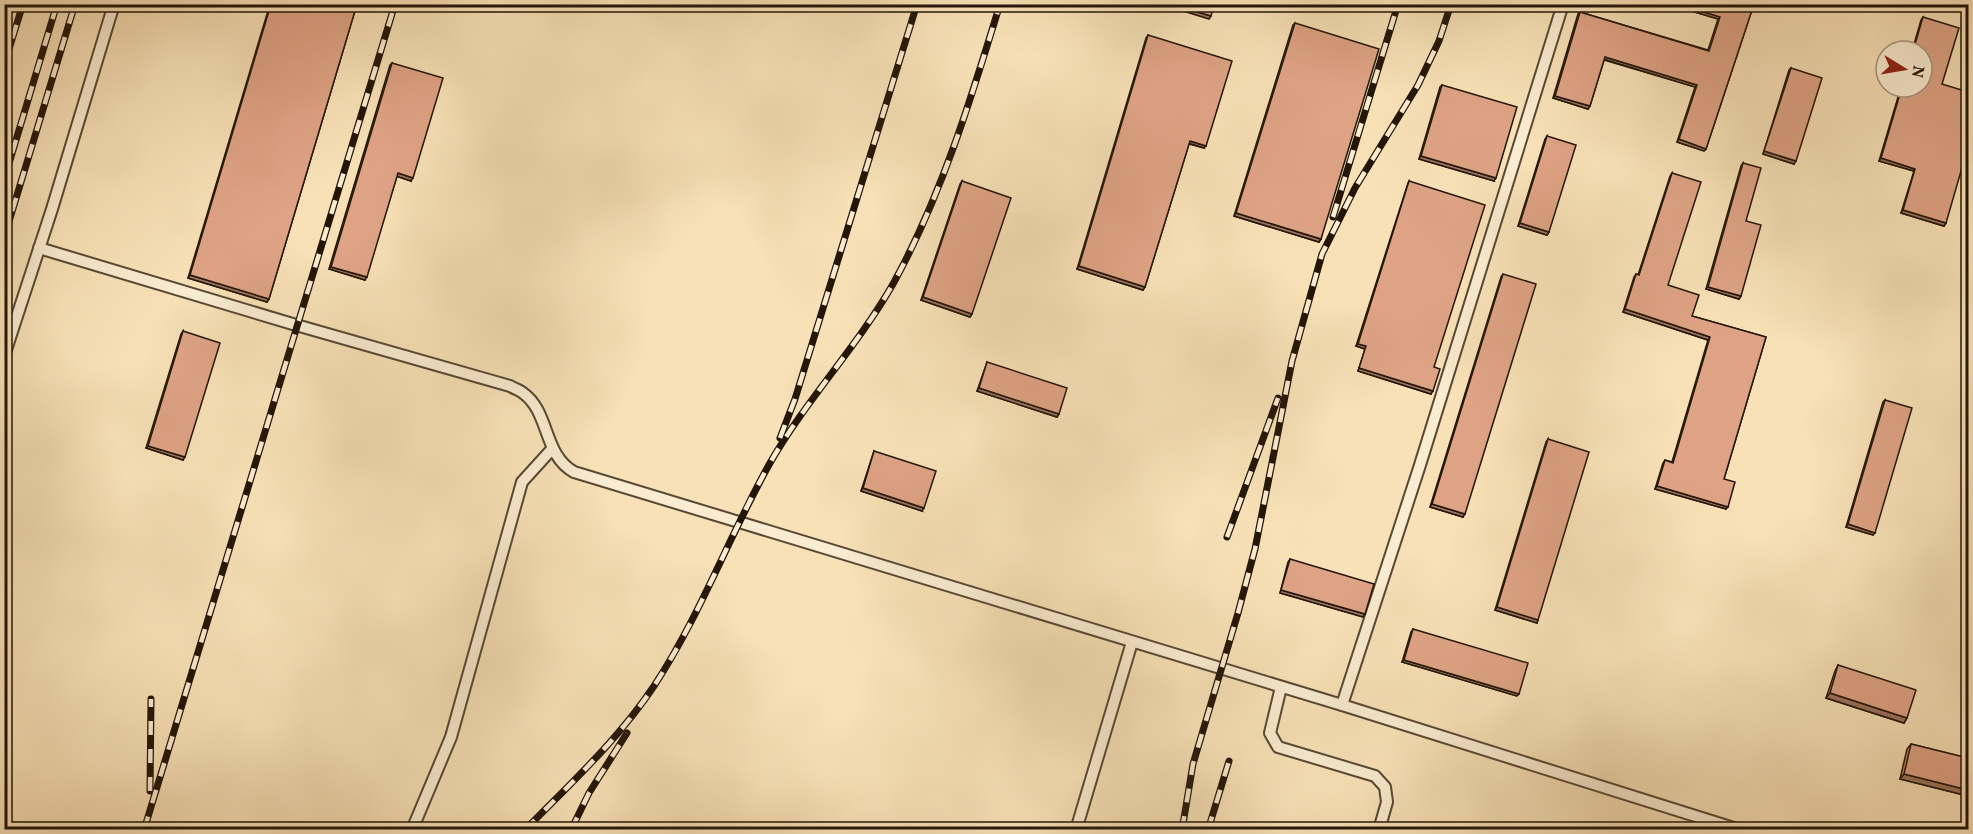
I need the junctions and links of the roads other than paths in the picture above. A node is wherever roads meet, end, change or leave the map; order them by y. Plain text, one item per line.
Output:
1 (114, 4) edge
2 (1563, 4) edge
3 (39, 248) junction
4 (4, 356) edge
5 (552, 449) junction
6 (1132, 642) junction
7 (1281, 687) junction
8 (1342, 705) junction
9 (412, 830) edge
10 (1076, 830) edge
11 (1379, 830) edge
12 (1740, 830) edge

1 - 3 lane
2 - 8 lane
3 - 4 lane
3 - 5 lane
5 - 6 lane
5 - 9 lane
6 - 7 lane
6 - 10 lane
7 - 8 lane
7 - 11 lane
8 - 12 lane

